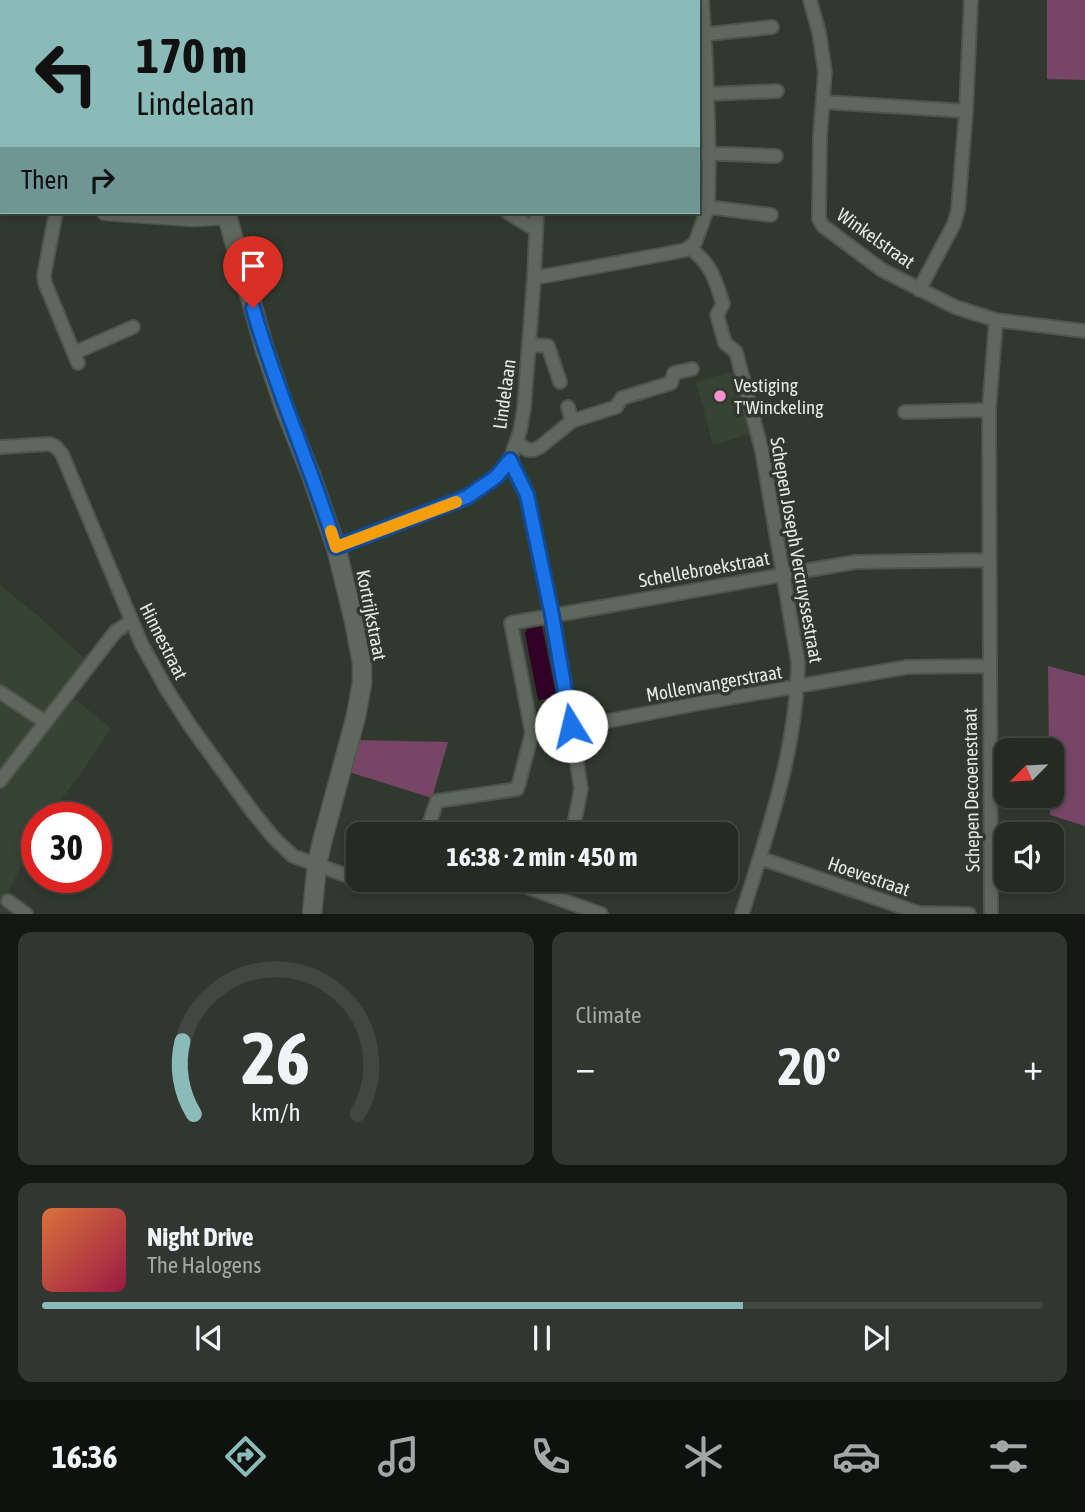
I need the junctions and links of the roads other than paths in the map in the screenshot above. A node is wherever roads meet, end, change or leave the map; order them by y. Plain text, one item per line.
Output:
1 (702, 0) edge
2 (810, 0) edge
3 (971, 0) edge
4 (772, 27) dead end
5 (701, 35) edge
6 (777, 91) dead end
7 (707, 93) junction
8 (822, 102) junction
9 (966, 111) junction
10 (704, 154) edge
11 (776, 156) dead end
12 (708, 207) junction
13 (56, 214) edge
14 (135, 214) edge
15 (227, 214) edge
16 (510, 214) edge
17 (530, 214) edge
18 (537, 214) edge
19 (771, 215) dead end
20 (536, 230) junction
21 (690, 248) junction
22 (534, 278) junction
23 (919, 289) junction
24 (996, 320) junction
25 (133, 327) dead end
26 (1085, 331) edge
27 (529, 345) junction
28 (692, 369) dead end
29 (560, 382) dead end
30 (568, 407) dead end
31 (989, 410) junction
32 (905, 412) dead end
33 (572, 421) junction
34 (516, 442) junction
35 (0, 447) edge
36 (510, 460) junction
37 (336, 547) junction
38 (989, 559) junction
39 (785, 575) junction
40 (552, 615) junction
41 (132, 621) junction
42 (989, 666) junction
43 (798, 687) junction
44 (0, 692) edge
45 (45, 722) junction
46 (571, 727) junction
47 (532, 733) junction
48 (0, 781) edge
49 (430, 822) edge
50 (574, 822) edge
51 (760, 858) junction
52 (317, 864) junction
53 (346, 875) edge
54 (542, 892) edge
55 (548, 894) joint
56 (8, 901) dead end
57 (26, 914) edge
58 (312, 914) edge
59 (601, 914) edge
60 (742, 914) edge
61 (969, 914) edge
62 (991, 914) edge

1 - 5 street
2 - 8 street, Winkelstraat
3 - 9 street
4 - 5 street
5 - 7 street
6 - 7 street
7 - 10 street
8 - 9 street
8 - 23 street, Winkelstraat
9 - 23 street
10 - 11 street
10 - 12 street
12 - 19 street
12 - 21 street
13 - 25 street
14 - 15 street
15 - 37 main road, Kortrijkstraat
16 - 20 street
17 - 20 street, Lindelaan
18 - 20 street, Lindelaan
20 - 22 street, Lindelaan
21 - 22 street
21 - 39 street, Schepen Joseph Vercruyssestraat
22 - 27 street, Lindelaan
23 - 24 street, Winkelstraat
24 - 26 street, Winkelstraat
24 - 31 street
27 - 29 street, Lindelaan
27 - 34 street, Lindelaan
28 - 33 street
30 - 33 street
31 - 32 street
31 - 38 street
33 - 34 street
34 - 36 street, Lindelaan
35 - 41 street, Hinnestraat
36 - 37 street, Lindelaan
36 - 40 street
37 - 52 main road, Kortrijkstraat
38 - 39 street, Schellebroekstraat
38 - 42 street
39 - 40 street, Schellebroekstraat
39 - 43 street, Schepen Joseph Vercruyssestraat
40 - 46 street
40 - 47 street, Schellebroekstraat
41 - 45 street
41 - 52 street, Hinnestraat
42 - 43 street, Mollenvangerstraat
42 - 62 street, Schepen Decoenestraat
43 - 46 street, Mollenvangerstraat
43 - 51 street, Schepen Joseph Vercruyssestraat
44 - 45 street
45 - 48 street
46 - 47 street, Mollenvangerstraat
46 - 50 street
47 - 49 street
51 - 60 street, Schepen Joseph Vercruyssestraat
51 - 61 street, Hoevestraat
52 - 53 street, Hinnestraat
52 - 58 main road, Kortrijkstraat
54 - 55 street
55 - 59 street
56 - 57 street

